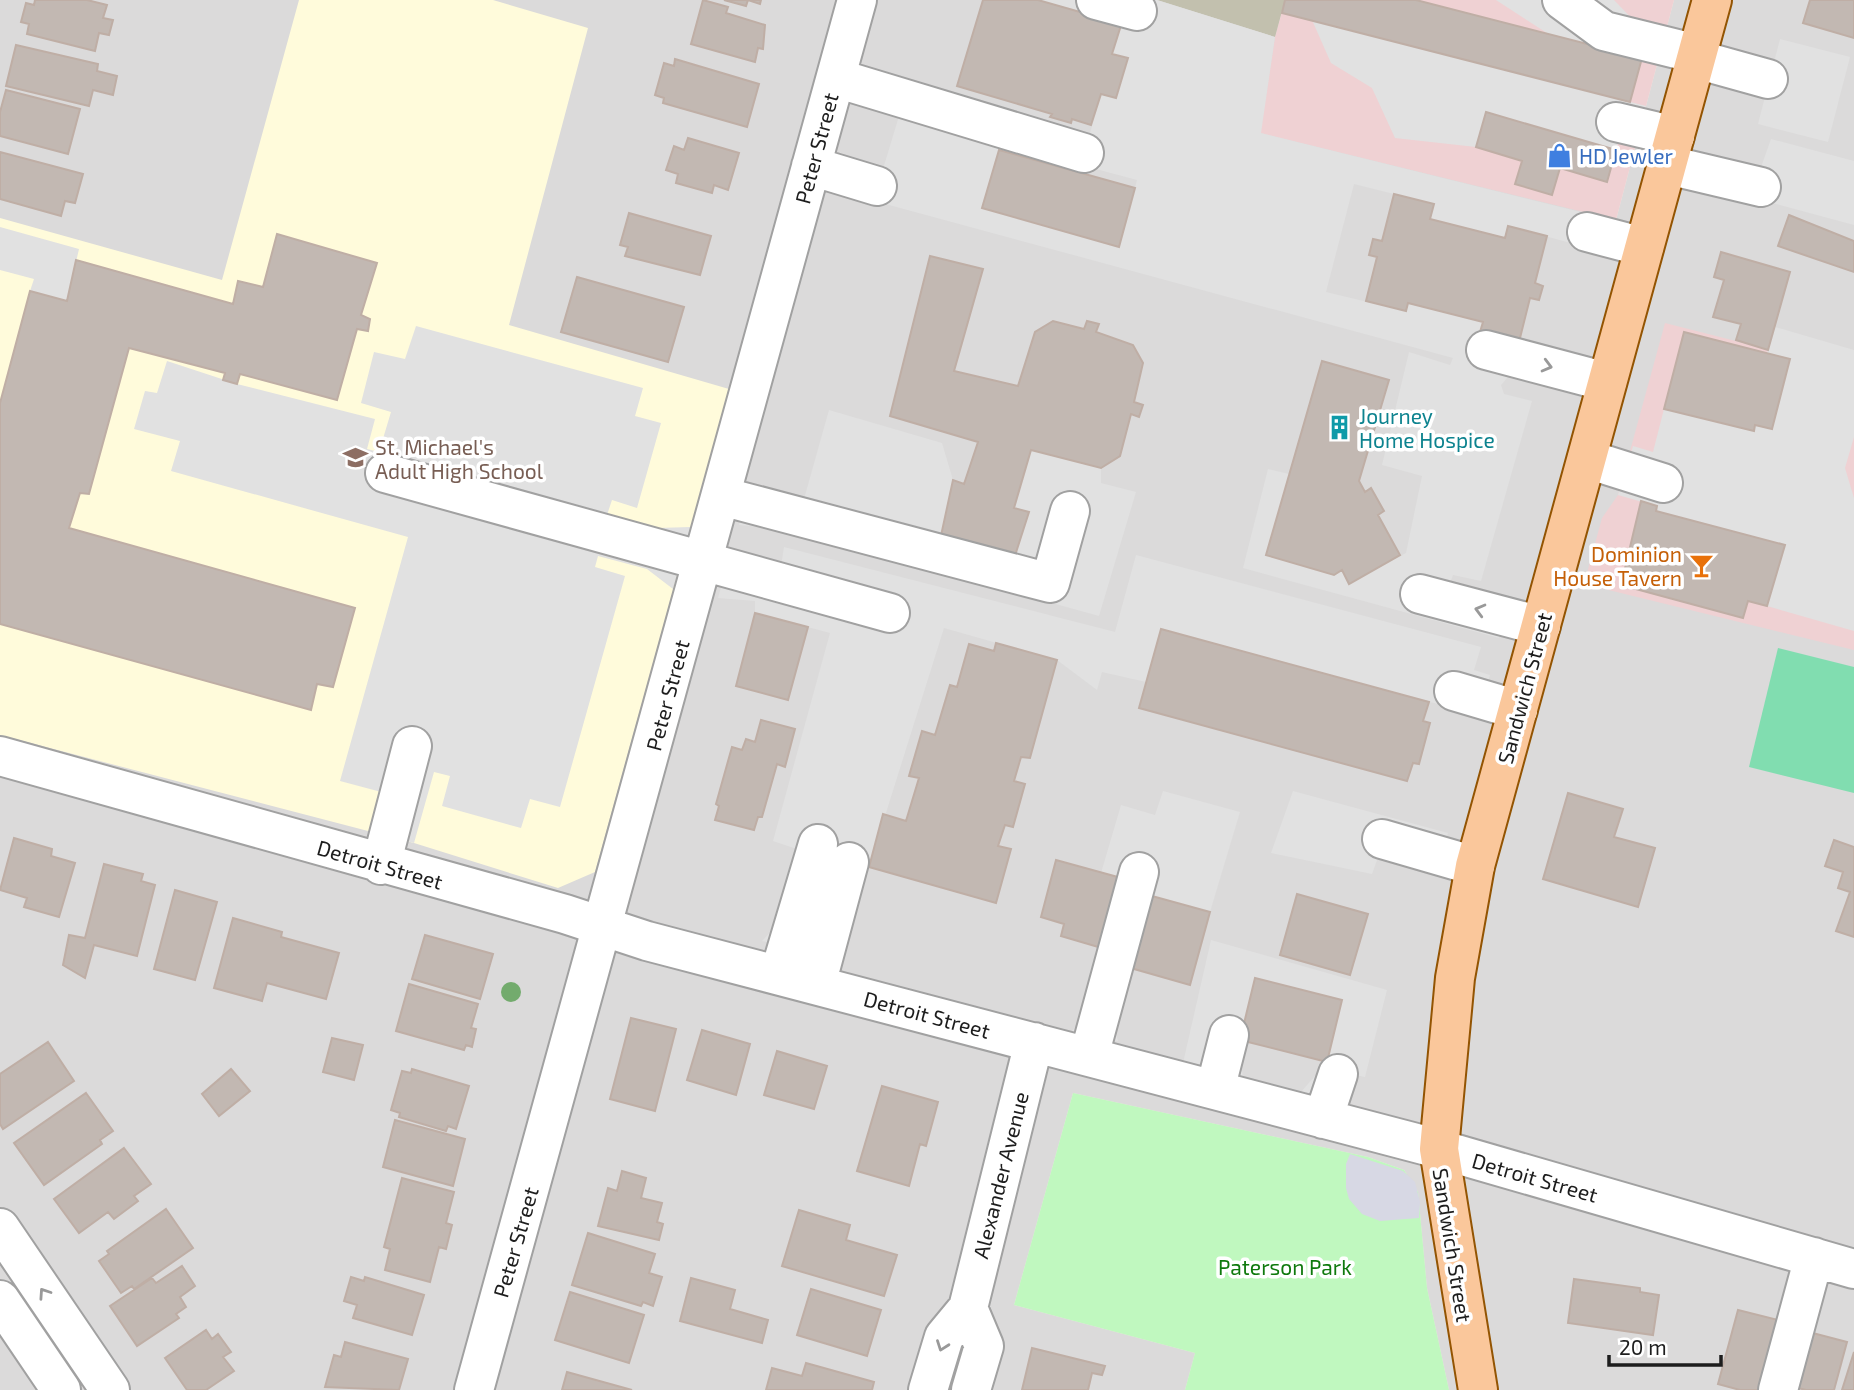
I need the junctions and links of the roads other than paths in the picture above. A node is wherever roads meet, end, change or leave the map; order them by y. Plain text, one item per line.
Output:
1 (857, 0) edge
2 (1096, 0) edge
3 (1562, 0) edge
4 (1712, 0) edge
5 (1137, 11) dead end
6 (1697, 56) junction
7 (836, 78) junction
8 (1768, 79) dead end
9 (1616, 122) dead end
10 (1671, 150) junction
11 (1084, 153) dead end
12 (811, 166) junction
13 (877, 186) dead end
14 (1761, 187) dead end
15 (1587, 232) dead end
16 (1644, 247) junction
17 (1486, 350) dead end
18 (1607, 382) junction
19 (1587, 459) junction
20 (385, 473) dead end
21 (1663, 483) dead end
22 (722, 496) junction
23 (1070, 511) dead end
24 (703, 562) junction
25 (1420, 594) dead end
26 (890, 613) dead end
27 (1541, 626) junction
28 (1454, 691) dead end
29 (1518, 710) junction
30 (412, 746) dead end
31 (0, 756) edge
32 (1382, 839) dead end
33 (381, 865) junction
34 (1475, 866) junction
35 (1139, 872) dead end
36 (603, 928) junction
37 (779, 975) junction
38 (816, 985) junction
39 (1229, 1035) dead end
40 (1034, 1042) junction
41 (1089, 1056) junction
42 (1338, 1074) dead end
43 (1214, 1090) junction
44 (1323, 1119) junction
45 (1438, 1149) junction
46 (0, 1228) edge
47 (1814, 1257) junction
48 (1854, 1269) edge
49 (0, 1300) edge
50 (968, 1308) junction
51 (66, 1325) junction
52 (34, 1349) junction
53 (61, 1390) edge
54 (110, 1390) edge
55 (474, 1390) edge
56 (928, 1390) edge
57 (971, 1390) edge
58 (1478, 1390) edge
59 (1778, 1390) edge

1 - 7 street, Peter Street
2 - 5 street
3 - 6 street
4 - 6 main road, Sandwich Street
6 - 8 street
6 - 10 main road, Sandwich Street
7 - 11 street
7 - 12 street, Peter Street
9 - 10 street
10 - 14 street
10 - 16 main road, Sandwich Street
12 - 13 street
12 - 22 street, Peter Street
15 - 16 street
16 - 18 main road, Sandwich Street
17 -> 18 street
18 - 19 main road, Sandwich Street
19 - 21 street
19 - 27 main road, Sandwich Street
20 - 24 street
22 - 23 street
22 - 24 street, Peter Street
24 - 26 street
24 - 36 street, Peter Street
27 -> 25 street
27 - 29 main road, Sandwich Street
28 - 29 street
29 - 34 main road, Sandwich Street
30 - 33 street
31 - 33 street, Detroit Street
32 - 34 street
33 - 36 street, Detroit Street
34 - 45 main road, Sandwich Street
35 - 41 street
36 - 37 street, Detroit Street
36 - 55 street, Peter Street
37 - 38 street, Detroit Street
37 - 38 street
38 - 40 street, Detroit Street
39 - 43 street
40 - 41 street, Detroit Street
40 - 50 street, Alexander Avenue
41 - 43 street, Detroit Street
42 - 44 street
43 - 44 street, Detroit Street
44 - 45 street, Detroit Street
45 - 47 street, Detroit Street
45 - 58 main road, Sandwich Street
51 -> 46 street
47 - 48 street, Detroit Street
47 - 59 street
49 - 52 street
50 -> 56 street, Alexander Avenue
50 - 57 street
51 - 52 street
51 - 54 street
52 - 53 street

